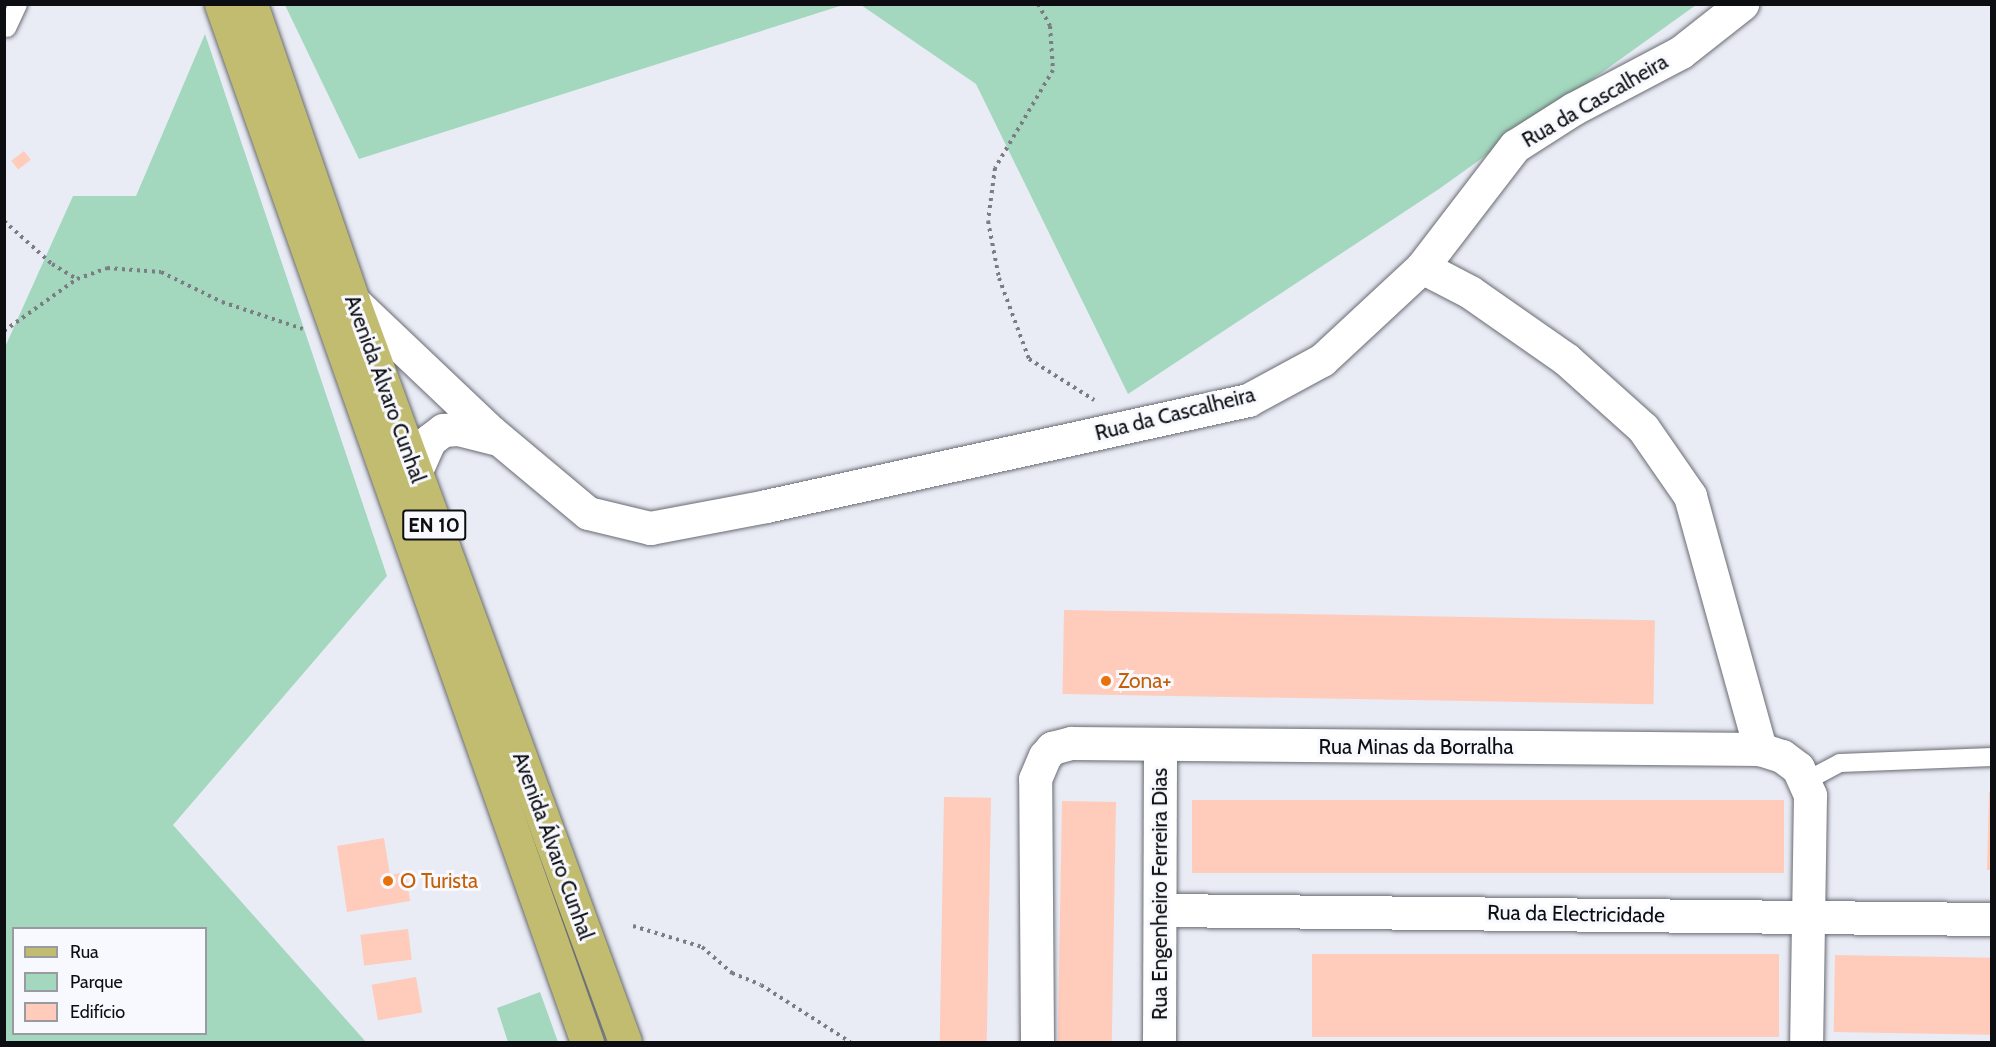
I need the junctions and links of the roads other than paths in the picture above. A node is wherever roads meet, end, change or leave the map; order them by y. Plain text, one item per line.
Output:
1 (18, 4) edge
2 (221, 4) edge
3 (251, 4) edge
4 (1742, 4) edge
5 (4, 24) edge
6 (1422, 267) junction
7 (353, 302) junction
8 (455, 397) junction
9 (443, 430) junction
10 (499, 440) junction
11 (415, 473) junction
12 (1160, 745) junction
13 (1760, 749) junction
14 (1992, 757) edge
15 (1806, 781) junction
16 (1160, 909) junction
17 (1808, 917) junction
18 (1992, 919) edge
19 (587, 1042) edge
20 (625, 1042) edge
21 (1037, 1042) edge
22 (1159, 1042) edge
23 (1806, 1042) edge

1 - 5 lane
2 - 19 main road, Avenida Álvaro Cunhal / EN 10
3 - 7 main road, Avenida Álvaro Cunhal / EN 10
4 - 6 street, Rua da Cascalheira
6 - 10 street, Rua da Cascalheira
6 - 13 street
7 - 8 street, Rua da Cascalheira
7 - 11 main road, Avenida Álvaro Cunhal / EN 10
8 - 9 street
8 - 10 street, Rua da Cascalheira
9 - 10 street
9 - 11 street
11 - 20 main road, Avenida Álvaro Cunhal / EN 10
12 - 13 street, Rua Minas da Borralha
12 - 16 street, Rua Engenheiro Ferreira Dias
12 - 21 street, Rua Minas da Borralha
13 - 15 street, Rua Minas da Borralha
14 - 15 lane
15 - 17 street
16 - 17 street, Rua da Electricidade
16 - 22 street, Rua Engenheiro Ferreira Dias
17 - 18 street, Rua da Electricidade
17 - 23 street

